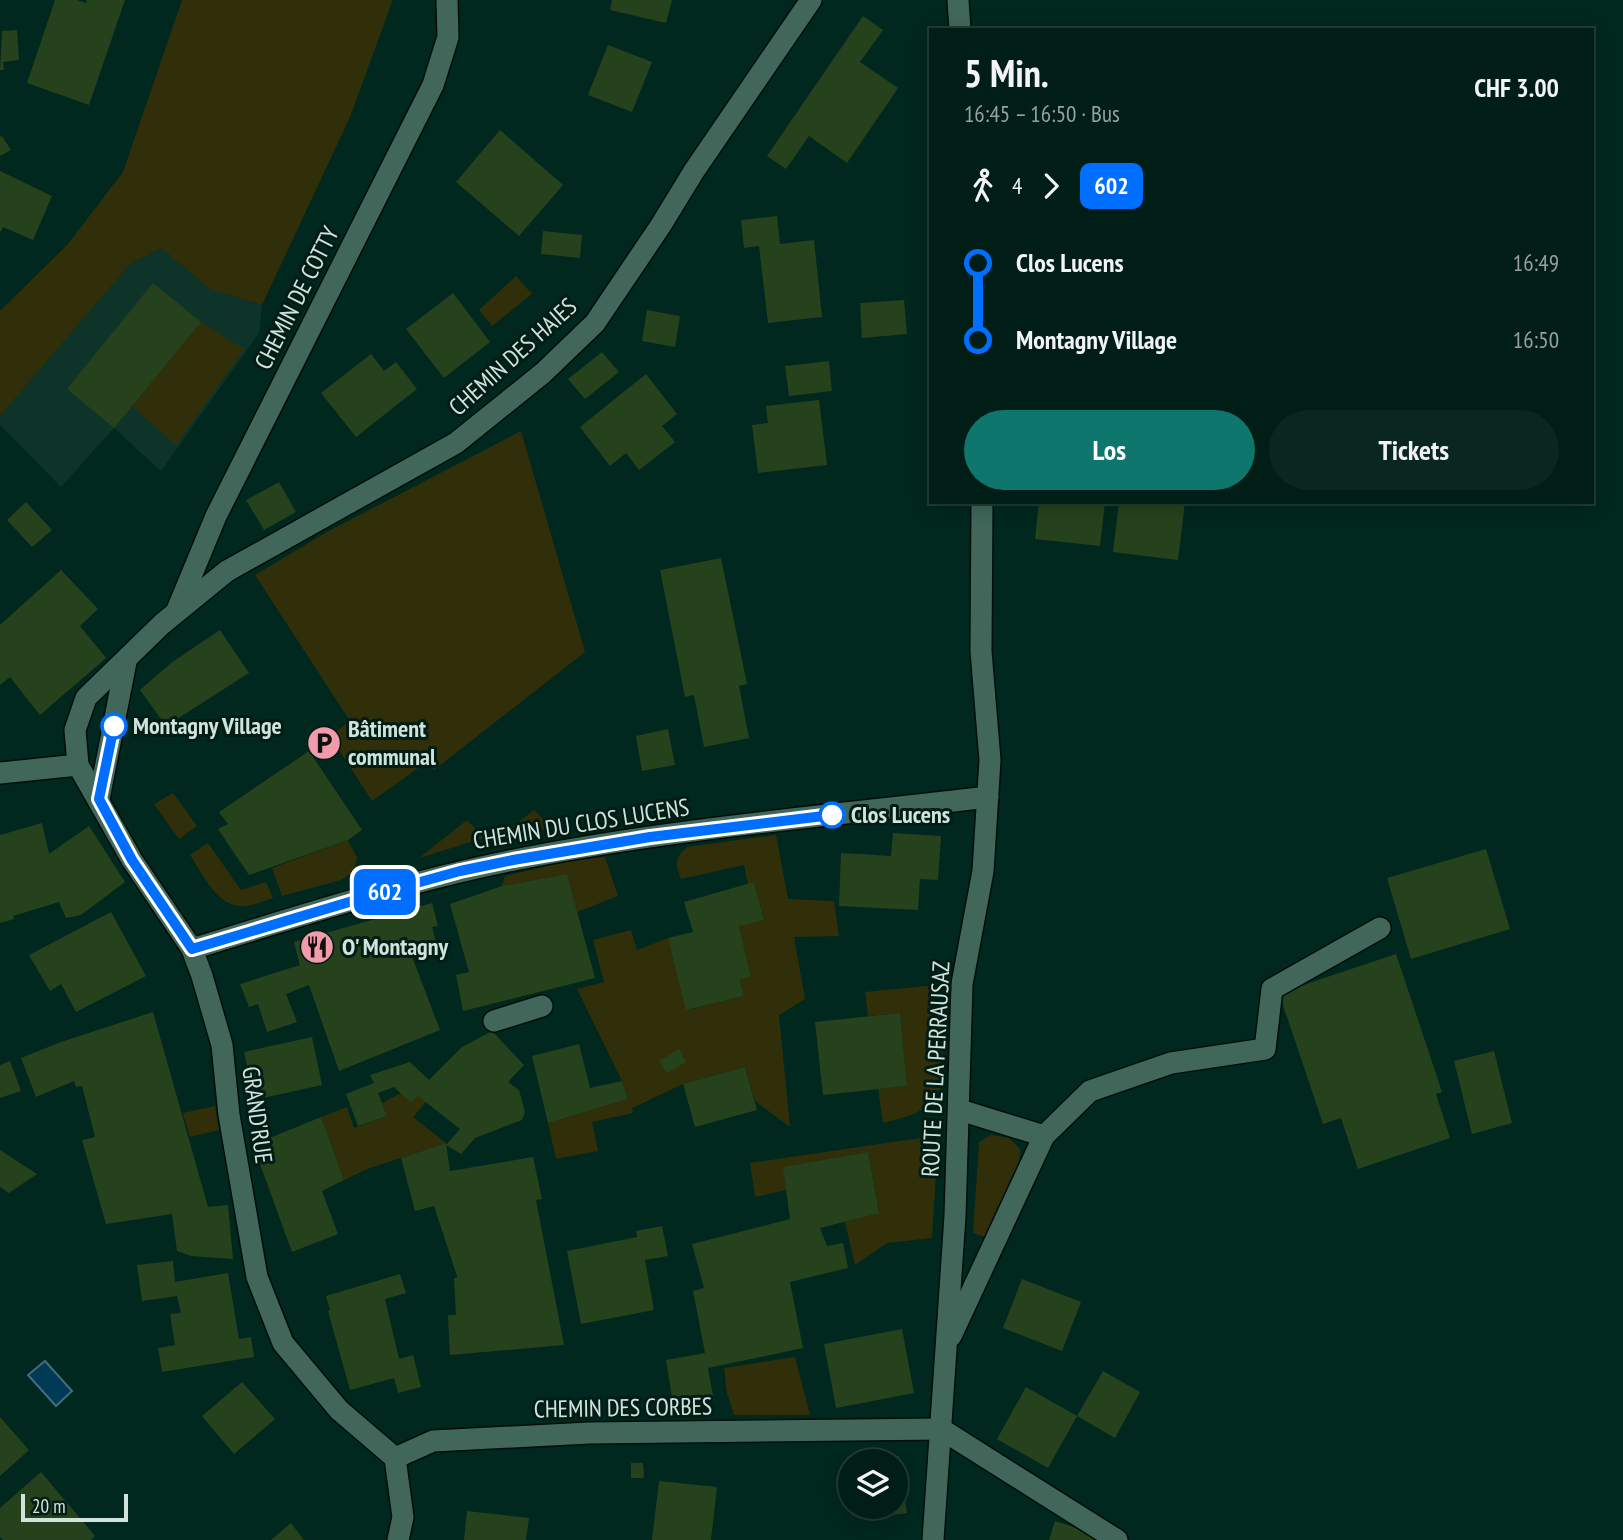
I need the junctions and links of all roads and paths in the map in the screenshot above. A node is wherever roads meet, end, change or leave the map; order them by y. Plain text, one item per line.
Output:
1 (447, 0) edge
2 (811, 0) edge
3 (958, 0) edge
4 (960, 28) edge
5 (982, 504) edge
6 (175, 615) junction
7 (125, 662) junction
8 (78, 765) junction
9 (0, 773) edge
10 (988, 797) junction
11 (99, 799) junction
12 (1380, 928) dead end
13 (192, 949) junction
14 (542, 1006) dead end
15 (494, 1021) dead end
16 (960, 1110) junction
17 (1044, 1136) junction
18 (945, 1348) junction
19 (941, 1429) junction
20 (395, 1458) junction
21 (398, 1540) edge
22 (933, 1540) edge
23 (1117, 1540) edge

1 - 6 street, CHEMIN DE COTTY
2 - 6 street, CHEMIN DES HAIES
3 - 4 street
5 - 10 street, ROUTE DE LA PERRAUSAZ
6 - 7 street, CHEMIN DES HAIES
7 - 8 street, CHEMIN DES HAIES
7 - 11 street
8 - 9 street
8 - 11 street, GRAND'RUE
10 - 13 street, CHEMIN DU CLOS LUCENS
10 - 16 street, ROUTE DE LA PERRAUSAZ
11 - 13 street, GRAND'RUE
12 - 17 street
13 - 20 street, GRAND'RUE
14 - 15 street
16 - 17 street
16 - 18 street, ROUTE DE LA PERRAUSAZ
17 - 18 street
18 - 19 street, ROUTE DE LA PERRAUSAZ
19 - 20 street, CHEMIN DES CORBES
19 - 22 street, ROUTE DE LA PERRAUSAZ
19 - 23 street
20 - 21 street

